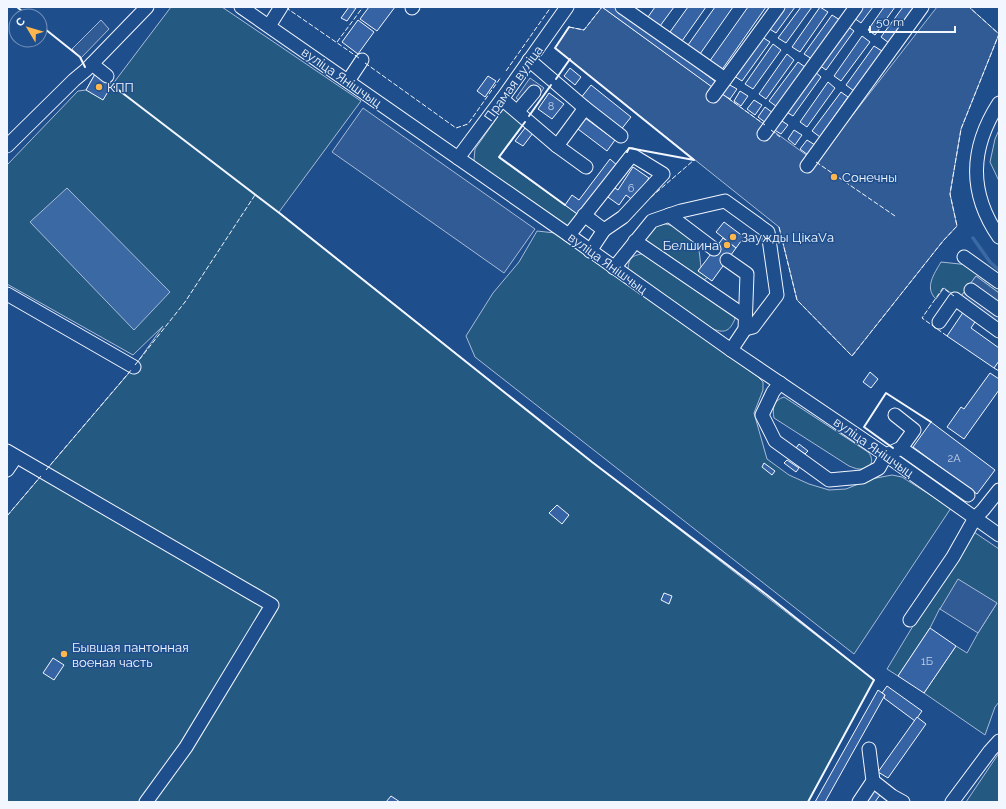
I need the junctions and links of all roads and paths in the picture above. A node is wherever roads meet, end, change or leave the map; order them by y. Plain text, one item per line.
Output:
1 (147, 7) edge
2 (241, 7) edge
3 (281, 7) edge
4 (567, 7) edge
5 (622, 7) edge
6 (778, 7) edge
7 (856, 7) edge
8 (922, 7) edge
9 (269, 26) junction
10 (362, 60) dead end
11 (529, 60) junction
12 (92, 64) junction
13 (107, 76) dead end
14 (725, 79) junction
15 (348, 81) junction
16 (534, 92) dead end
17 (713, 96) dead end
18 (502, 98) junction
19 (999, 103) edge
20 (585, 108) junction
21 (518, 111) junction
22 (764, 134) dead end
23 (621, 136) dead end
24 (7, 146) edge
25 (557, 146) junction
26 (458, 158) junction
27 (807, 166) dead end
28 (586, 167) dead end
29 (584, 215) junction
30 (669, 215) junction
31 (604, 230) junction
32 (569, 235) junction
33 (999, 238) edge
34 (635, 241) junction
35 (714, 249) dead end
36 (590, 251) junction
37 (964, 258) dead end
38 (727, 260) dead end
39 (614, 268) junction
40 (999, 282) edge
41 (971, 290) dead end
42 (7, 294) edge
43 (999, 310) edge
44 (999, 313) edge
45 (745, 322) junction
46 (939, 322) dead end
47 (991, 330) edge
48 (731, 350) junction
49 (134, 367) dead end
50 (780, 383) junction
51 (895, 415) dead end
52 (901, 448) junction
53 (12, 454) edge
54 (886, 455) junction
55 (7, 470) edge
56 (999, 490) edge
57 (968, 495) dead end
58 (975, 518) junction
59 (999, 535) edge
60 (910, 620) dead end
61 (999, 732) edge
62 (999, 742) edge
63 (869, 749) dead end
64 (990, 751) junction
65 (873, 781) junction
66 (146, 802) edge
67 (858, 802) edge
68 (903, 802) edge
69 (952, 802) edge

1 - 12 street
2 - 9 street, вуліца Янішчыц
3 - 9 street
4 - 11 street, Прамая вуліца
5 - 14 street
6 - 14 street
7 - 22 street
8 - 27 street
9 - 15 street, вуліца Янішчыц
10 - 15 street
11 - 18 street, Прамая вуліца
11 - 20 street
12 - 13 street
12 - 24 street
14 - 17 street
15 - 26 street, вуліца Янішчыц
16 - 21 street
18 - 21 street
18 - 26 street, Прамая вуліца
19 - 33 street
20 - 23 street
20 - 25 street
21 - 25 street
25 - 28 street
26 - 32 street, вуліца Янішчыц
29 - 31 street
29 - 31 street
29 - 32 street
30 - 34 street
30 - 35 street
30 - 45 street
31 - 36 street
32 - 36 street, вуліца Янішчыц
34 - 39 street
34 - 45 street
36 - 39 street, вуліца Янішчыц
37 - 40 street
38 - 45 street
39 - 48 street, вуліца Янішчыц
41 - 43 street
42 - 49 street
44 - 47 street
45 - 48 street
46 - 47 street
48 - 50 street, вуліца Янішчыц
50 - 54 street, вуліца Янішчыц
50 - 54 street
51 - 52 street
52 - 54 street
52 - 57 street
53 - 55 street
53 - 66 street
54 - 58 street, вуліца Янішчыц
56 - 58 street
58 - 59 street, вуліца Янішчыц
58 - 60 street
61 - 64 street
62 - 64 street
63 - 65 street
64 - 69 street
65 - 67 street
65 - 68 street

